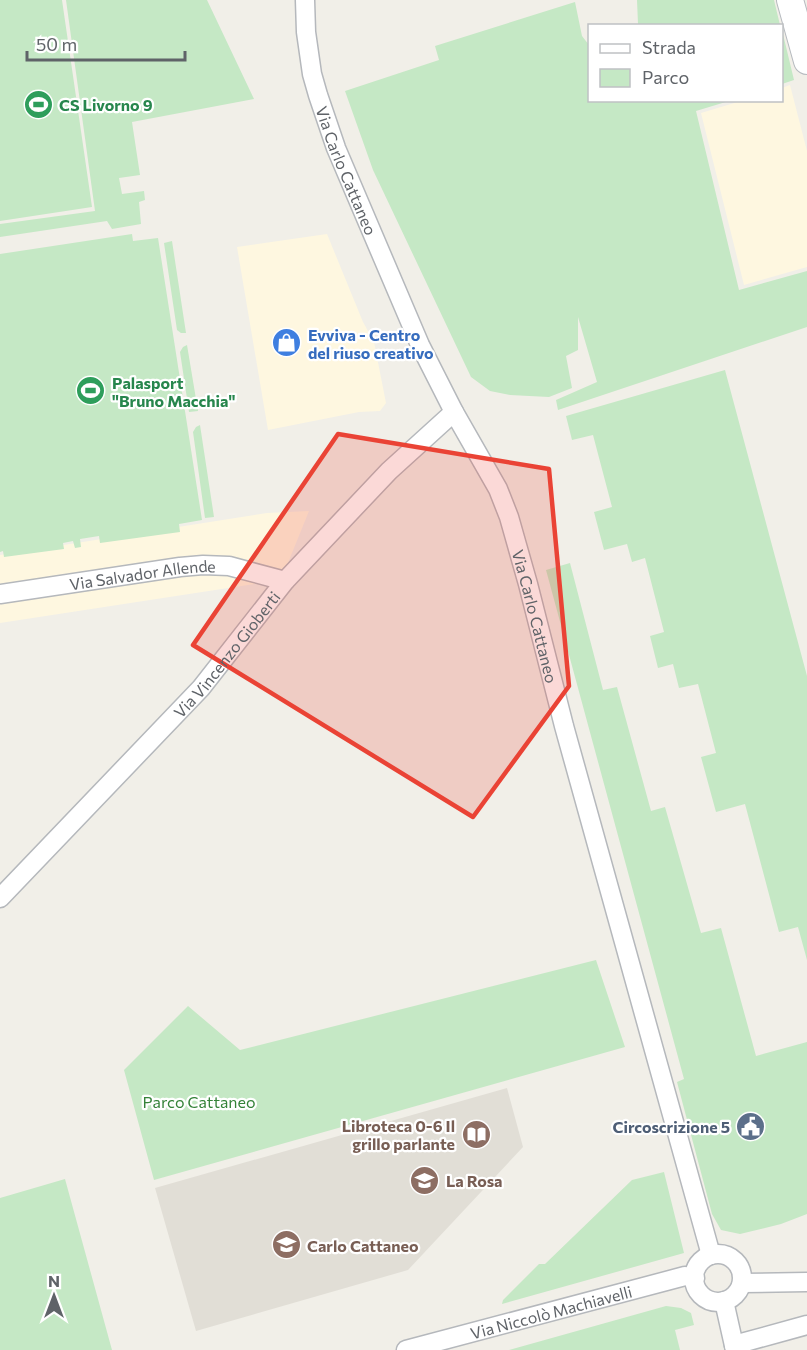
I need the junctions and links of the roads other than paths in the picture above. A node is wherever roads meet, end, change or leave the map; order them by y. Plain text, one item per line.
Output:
1 (305, 0) edge
2 (790, 0) edge
3 (807, 62) edge
4 (454, 412) junction
5 (285, 581) junction
6 (0, 594) edge
7 (0, 898) edge
8 (711, 1255) junction
9 (694, 1278) junction
10 (807, 1282) edge
11 (742, 1283) junction
12 (724, 1301) junction
13 (807, 1325) edge
14 (734, 1348) edge
15 (406, 1350) edge

1 - 4 street, Via Carlo Cattaneo
2 - 3 main road
4 - 5 street, Via Vincenzo Gioberti
4 - 8 street, Via Carlo Cattaneo
5 - 6 street, Via Salvador Allende
5 - 7 street, Via Vincenzo Gioberti
8 - 9 street
8 - 11 street
9 - 12 street
9 - 15 street, Via Niccolò Machiavelli
10 - 11 street
11 - 12 street
12 - 14 street
13 - 14 street

